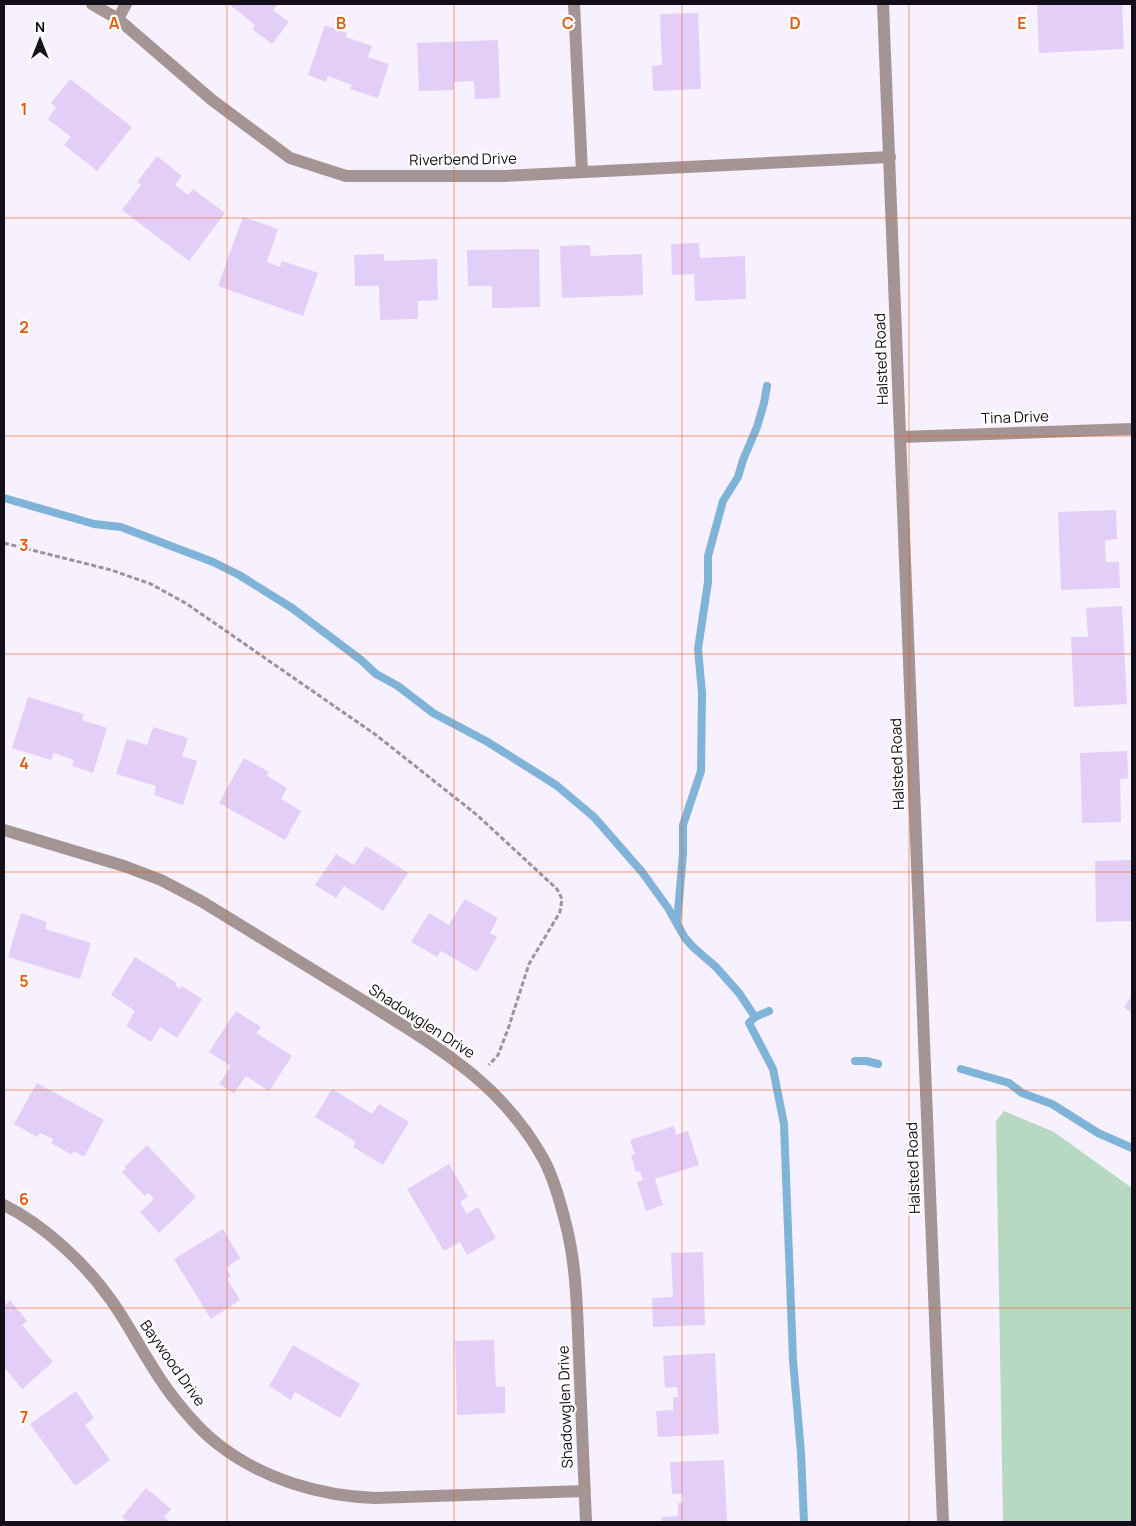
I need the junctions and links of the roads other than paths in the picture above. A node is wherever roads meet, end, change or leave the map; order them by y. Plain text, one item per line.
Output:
1 (92, 4) edge
2 (126, 4) edge
3 (574, 4) edge
4 (883, 4) edge
5 (118, 19) junction
6 (890, 157) junction
7 (582, 172) junction
8 (1132, 429) edge
9 (900, 437) junction
10 (4, 830) edge
11 (4, 1205) edge
12 (585, 1490) junction
13 (586, 1522) edge
14 (943, 1522) edge

1 - 5 street, Riverbend Drive
2 - 5 street
3 - 7 street
4 - 6 street, Halsted Road
5 - 7 street, Riverbend Drive
6 - 7 street, Riverbend Drive
6 - 9 street, Halsted Road
8 - 9 street, Tina Drive
9 - 14 street, Halsted Road
10 - 12 street, Shadowglen Drive
11 - 12 street, Baywood Drive
12 - 13 street, Shadowglen Drive

